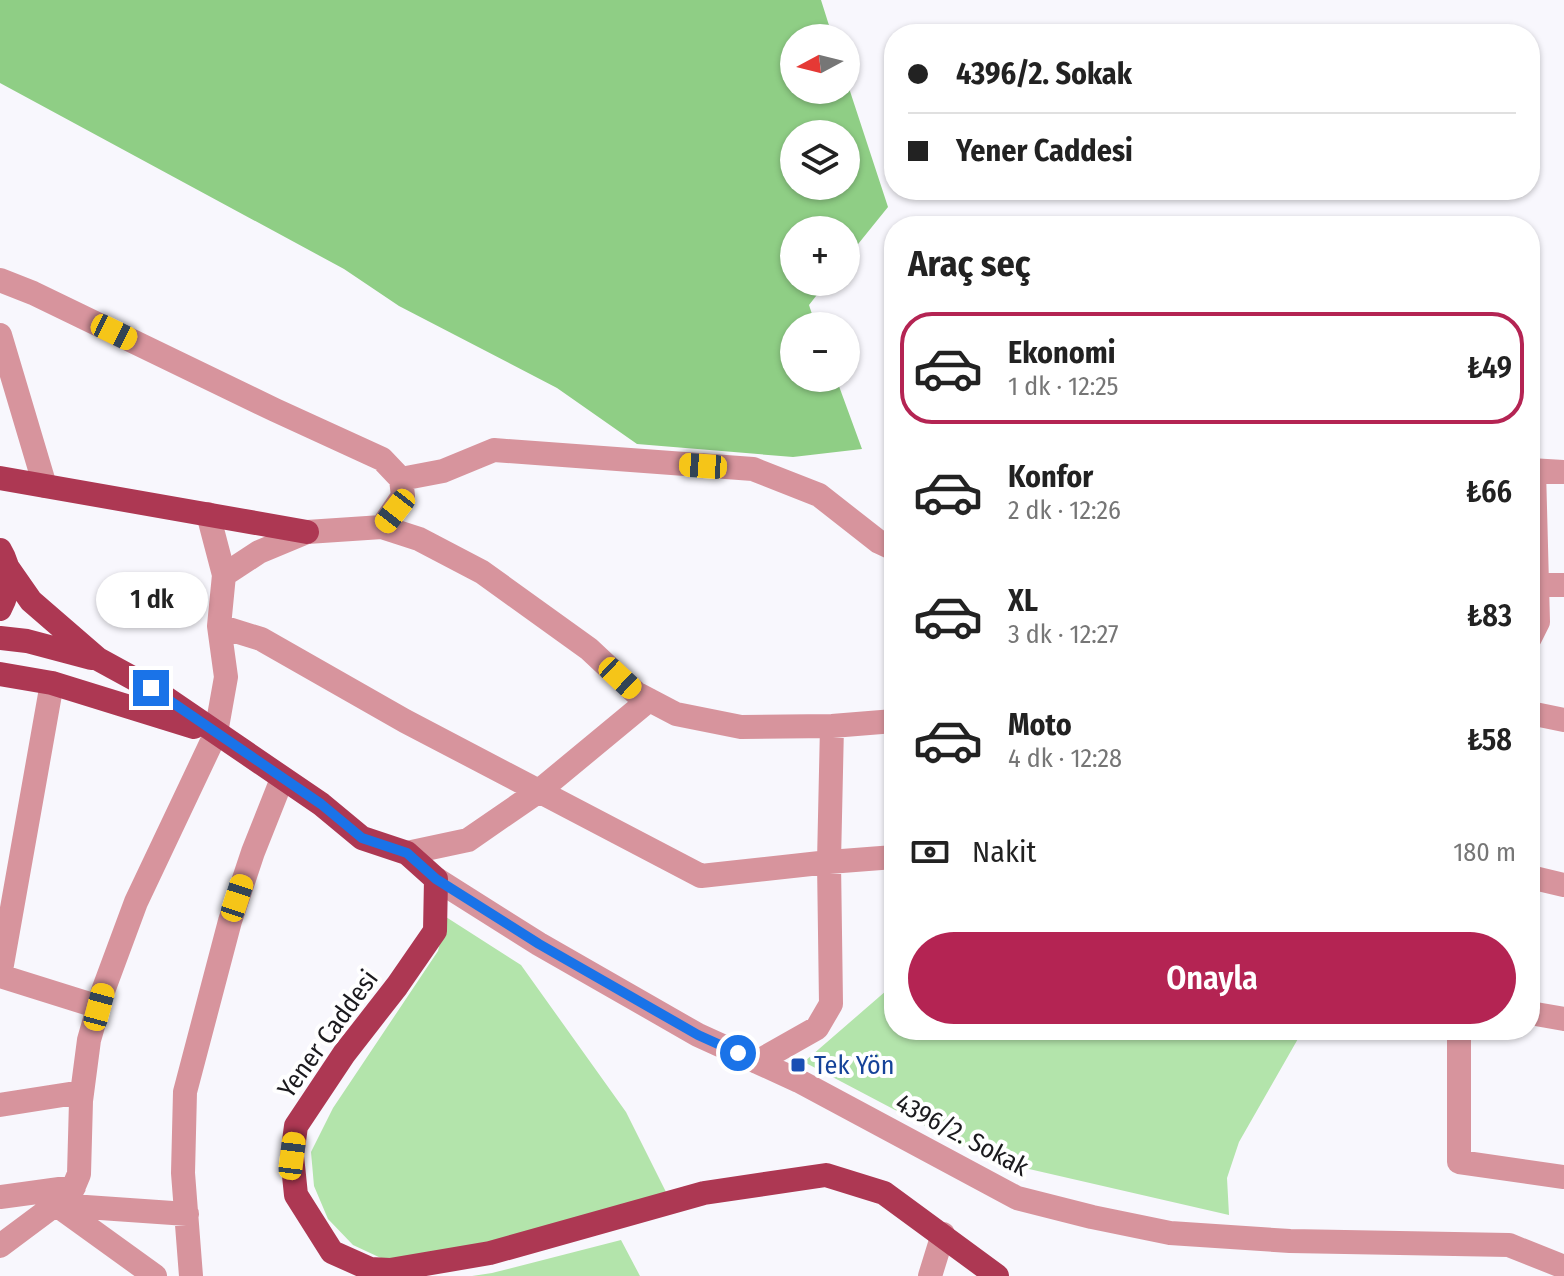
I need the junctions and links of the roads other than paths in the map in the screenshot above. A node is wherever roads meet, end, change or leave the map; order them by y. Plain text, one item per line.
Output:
1 (0, 280) edge
2 (0, 335) edge
3 (9, 393) edge
4 (1540, 470) edge
5 (1564, 472) edge
6 (0, 478) edge
7 (401, 479) junction
8 (45, 486) junction
9 (208, 514) junction
10 (382, 527) junction
11 (307, 532) junction
12 (884, 544) edge
13 (4, 559) edge
14 (224, 575) junction
15 (1540, 585) edge
16 (1564, 585) edge
17 (0, 609) edge
18 (219, 626) junction
19 (0, 638) edge
20 (98, 659) junction
21 (0, 674) edge
22 (52, 683) junction
23 (649, 700) junction
24 (1540, 715) edge
25 (1564, 720) edge
26 (884, 722) edge
27 (832, 726) junction
28 (216, 733) junction
29 (282, 779) junction
30 (539, 791) junction
31 (407, 853) junction
32 (884, 858) edge
33 (829, 862) junction
34 (436, 879) junction
35 (1540, 879) edge
36 (1564, 885) edge
37 (0, 976) edge
38 (99, 1007) junction
39 (1540, 1015) edge
40 (1564, 1019) edge
41 (1459, 1040) edge
42 (757, 1062) junction
43 (82, 1092) junction
44 (0, 1105) edge
45 (1564, 1177) edge
46 (74, 1187) junction
47 (0, 1197) edge
48 (57, 1205) junction
49 (187, 1214) junction
50 (943, 1234) junction
51 (0, 1246) edge
52 (1536, 1266) edge
53 (1564, 1267) edge
54 (366, 1272) edge
55 (155, 1276) edge
56 (191, 1276) edge
57 (930, 1276) edge
58 (997, 1276) edge

1 - 7 street
2 - 3 street
3 - 8 street
4 - 5 street
6 - 8 main road
7 - 10 street
7 - 12 street
8 - 9 main road
9 - 11 main road
9 - 14 street
10 - 11 street
10 - 23 street
11 - 14 street
13 - 17 main road
13 - 20 main road
14 - 18 street
15 - 16 street
18 - 28 street
18 - 30 street
19 - 20 main road
20 - 28 main road
21 - 22 main road
22 - 28 main road
22 - 37 street
23 - 27 street
23 - 30 street
24 - 25 street
26 - 27 street
27 - 33 street
28 - 29 main road
28 - 38 street
29 - 31 main road
29 - 49 street
30 - 31 street
30 - 33 street
31 - 34 main road
32 - 33 street
33 - 42 street
34 - 42 street, 4396/2. Sokak
34 - 54 main road, Yener Caddesi
35 - 36 street
37 - 38 street
38 - 43 street
39 - 40 street
41 - 45 street
42 - 52 street, 4396/2. Sokak
43 - 44 street
43 - 46 street
46 - 47 street
46 - 48 street
48 - 49 street
48 - 51 street
48 - 55 street
49 - 56 street
50 - 54 main road, Yener Caddesi
50 - 57 street
50 - 58 main road, Yener Caddesi
52 - 53 street, 4396/2. Sokak

